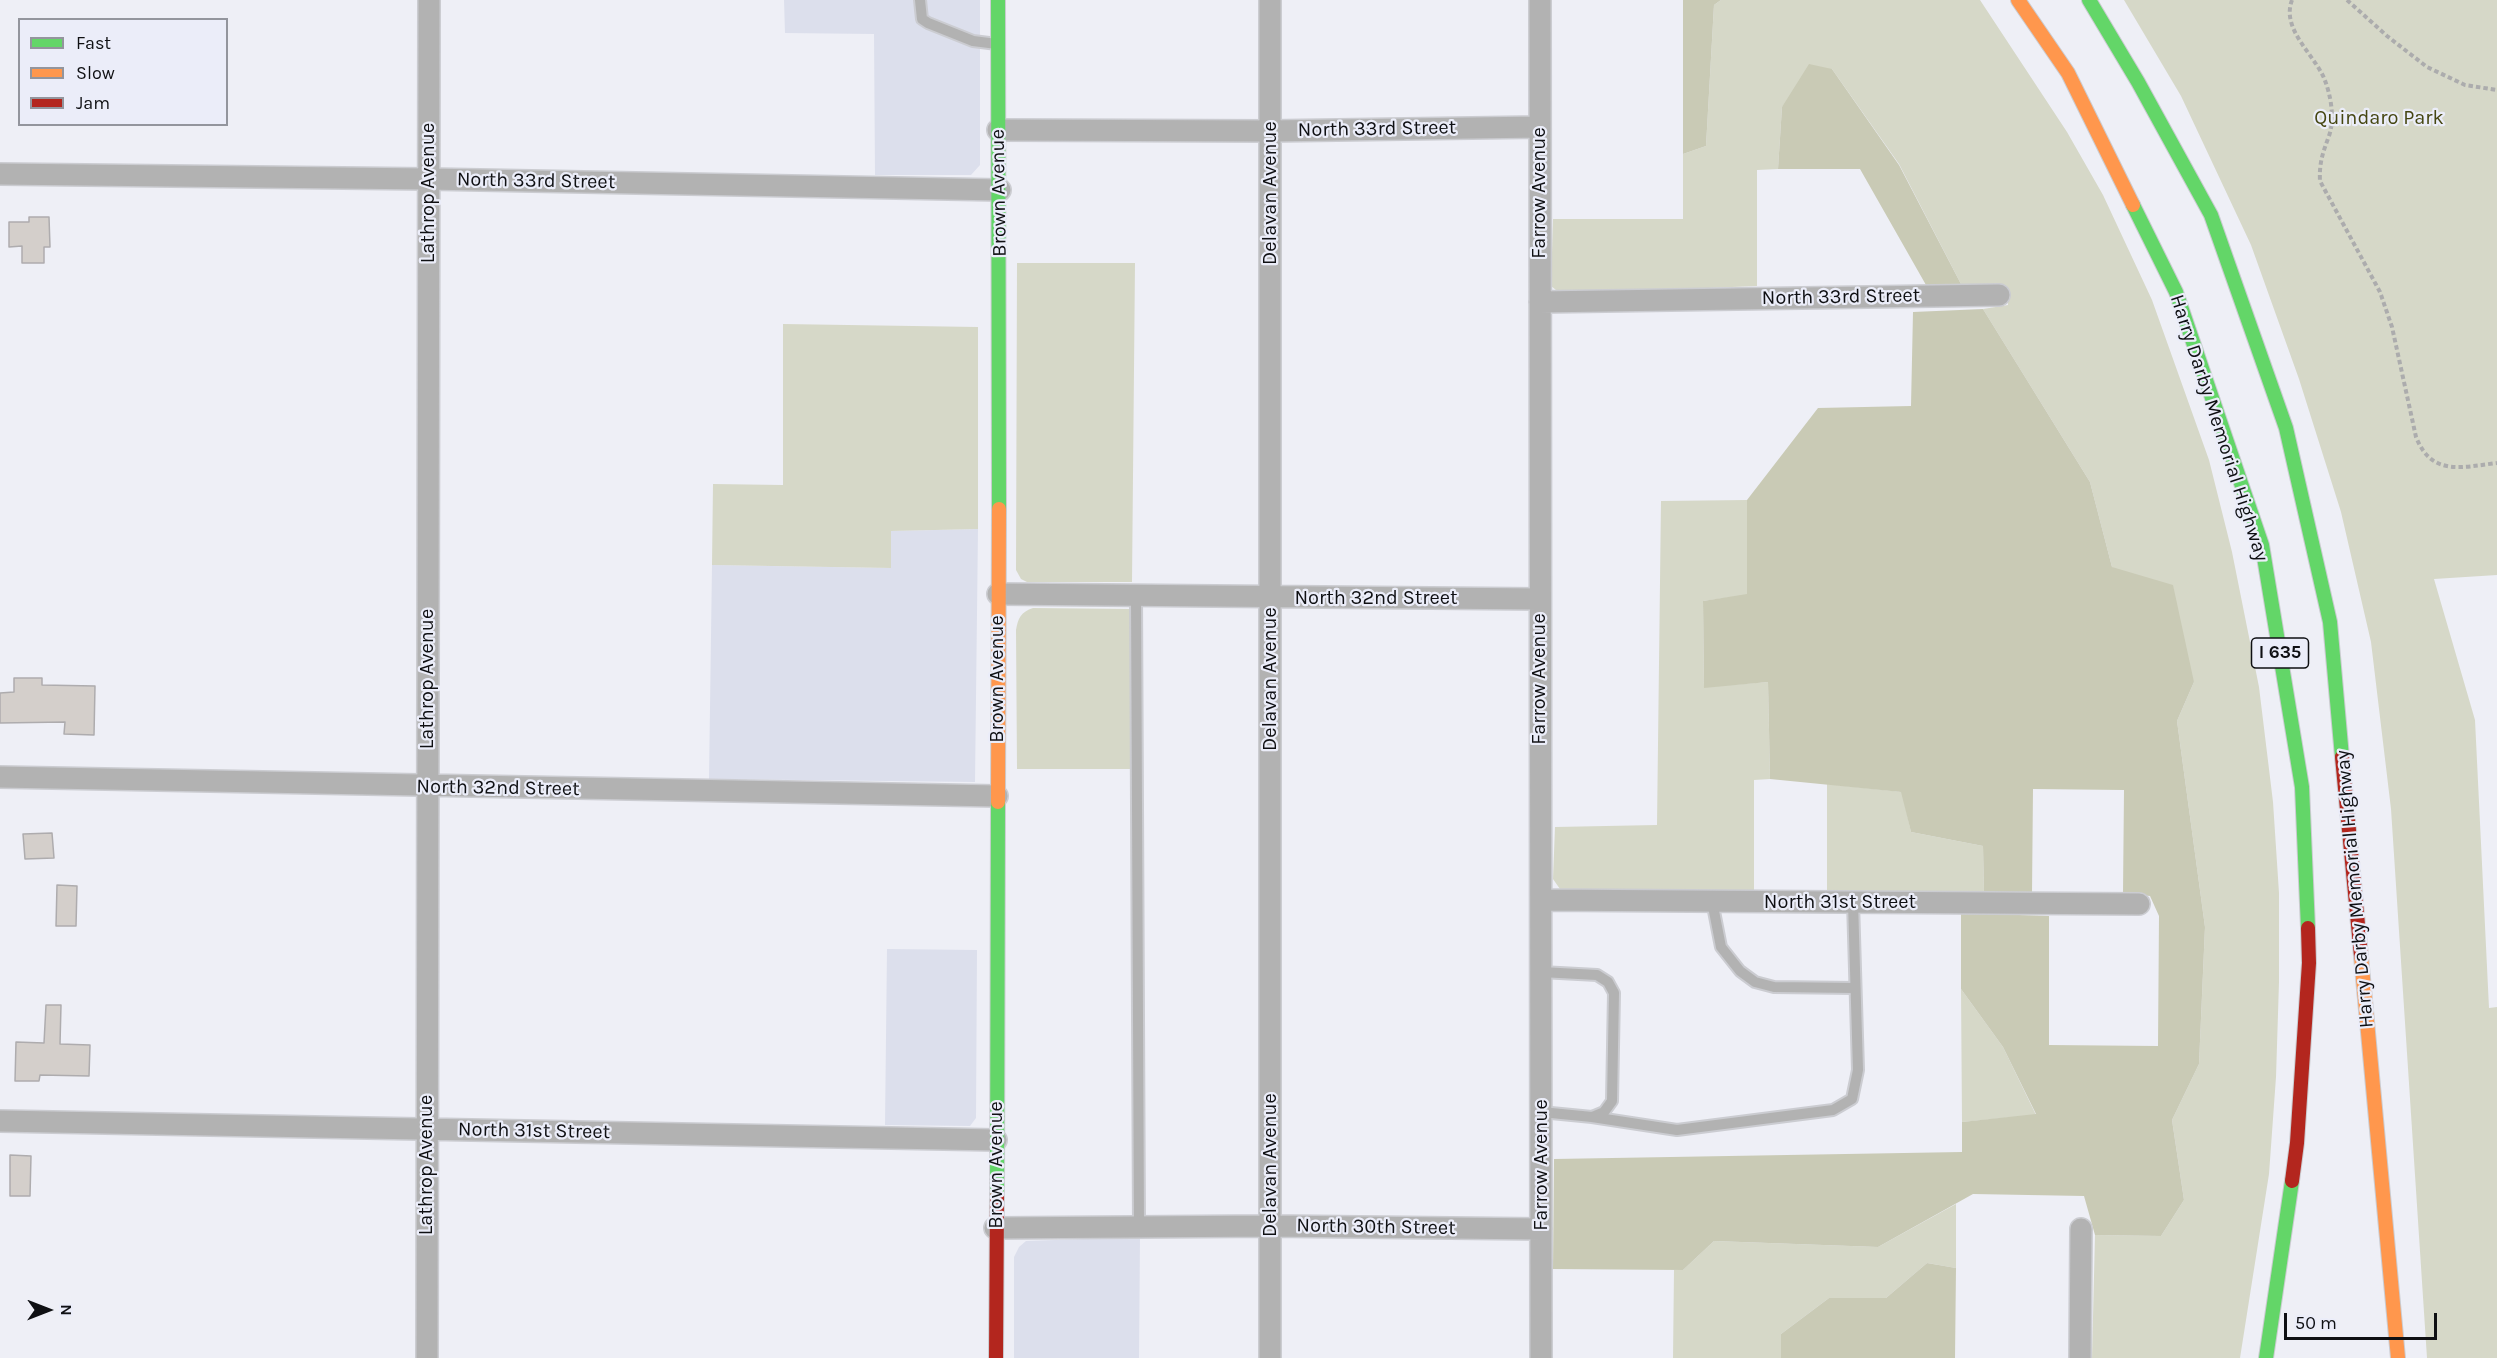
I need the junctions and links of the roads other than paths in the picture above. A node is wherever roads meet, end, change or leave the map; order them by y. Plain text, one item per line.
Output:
1 (429, 0) edge
2 (920, 0) edge
3 (998, 0) edge
4 (1270, 0) edge
5 (1540, 0) edge
6 (2018, 0) edge
7 (2089, 0) edge
8 (998, 44) junction
9 (1539, 128) junction
10 (998, 130) junction
11 (1270, 131) junction
12 (0, 174) edge
13 (428, 179) junction
14 (1000, 190) junction
15 (1999, 295) dead end
16 (1540, 302) junction
17 (998, 594) junction
18 (1136, 596) junction
19 (1270, 597) junction
20 (1539, 599) junction
21 (0, 777) edge
22 (427, 787) junction
23 (997, 796) junction
24 (1541, 900) junction
25 (1712, 901) junction
26 (1853, 902) junction
27 (2139, 904) dead end
28 (1541, 972) junction
29 (1855, 988) junction
30 (1541, 1112) junction
31 (1592, 1117) junction
32 (0, 1121) edge
33 (426, 1129) junction
34 (996, 1140) junction
35 (1270, 1226) junction
36 (1139, 1227) junction
37 (995, 1228) junction
38 (2081, 1228) dead end
39 (1541, 1229) junction
40 (2387, 1231) junction
41 (2381, 1323) dead end
42 (427, 1358) edge
43 (996, 1358) edge
44 (1270, 1358) edge
45 (1541, 1358) edge
46 (2080, 1358) edge
47 (2266, 1358) edge
48 (2398, 1358) edge

1 - 13 street, Lathrop Avenue
2 - 8 lane
3 - 8 main road, Brown Avenue
4 - 11 street, Delavan Avenue
5 - 9 street, Farrow Avenue
6 - 47 main road, Harry Darby Memorial Highway / I 635
7 - 40 main road, Harry Darby Memorial Highway / I 635
8 - 10 main road, Brown Avenue
9 - 11 street, North 33rd Street
9 - 16 street, Farrow Avenue
10 - 11 street, North 33rd Street
10 - 14 main road, Brown Avenue
11 - 19 street, Delavan Avenue
12 - 13 street, North 33rd Street
13 - 14 street, North 33rd Street
13 - 22 street, Lathrop Avenue
14 - 17 main road, Brown Avenue
15 - 16 street, North 33rd Street
16 - 20 street, Farrow Avenue
17 - 18 street, North 32nd Street
17 - 23 main road, Brown Avenue
18 - 19 street, North 32nd Street
18 - 36 lane
19 - 20 street, North 32nd Street
19 - 35 street, Delavan Avenue
20 - 24 street, Farrow Avenue
21 - 22 street, North 32nd Street
22 - 23 street, North 32nd Street
22 - 33 street, Lathrop Avenue
23 - 34 main road, Brown Avenue
24 - 25 street, North 31st Street
24 - 28 street, Farrow Avenue
25 - 26 street, North 31st Street
25 - 29 lane
26 - 27 street, North 31st Street
26 - 29 lane
28 - 30 street, Farrow Avenue
28 - 31 lane
29 - 31 lane
30 - 31 lane
30 - 39 street, Farrow Avenue
32 - 33 street, North 31st Street
33 - 34 street, North 31st Street
33 - 42 street, Lathrop Avenue
34 - 37 main road, Brown Avenue
35 - 36 street, North 30th Street
35 - 39 street, North 30th Street
35 - 44 street, Delavan Avenue
36 - 37 street, North 30th Street
37 - 43 main road, Brown Avenue
38 - 46 street
39 - 45 street, Farrow Avenue
40 - 41 main road
40 - 48 main road, Harry Darby Memorial Highway / I 635

